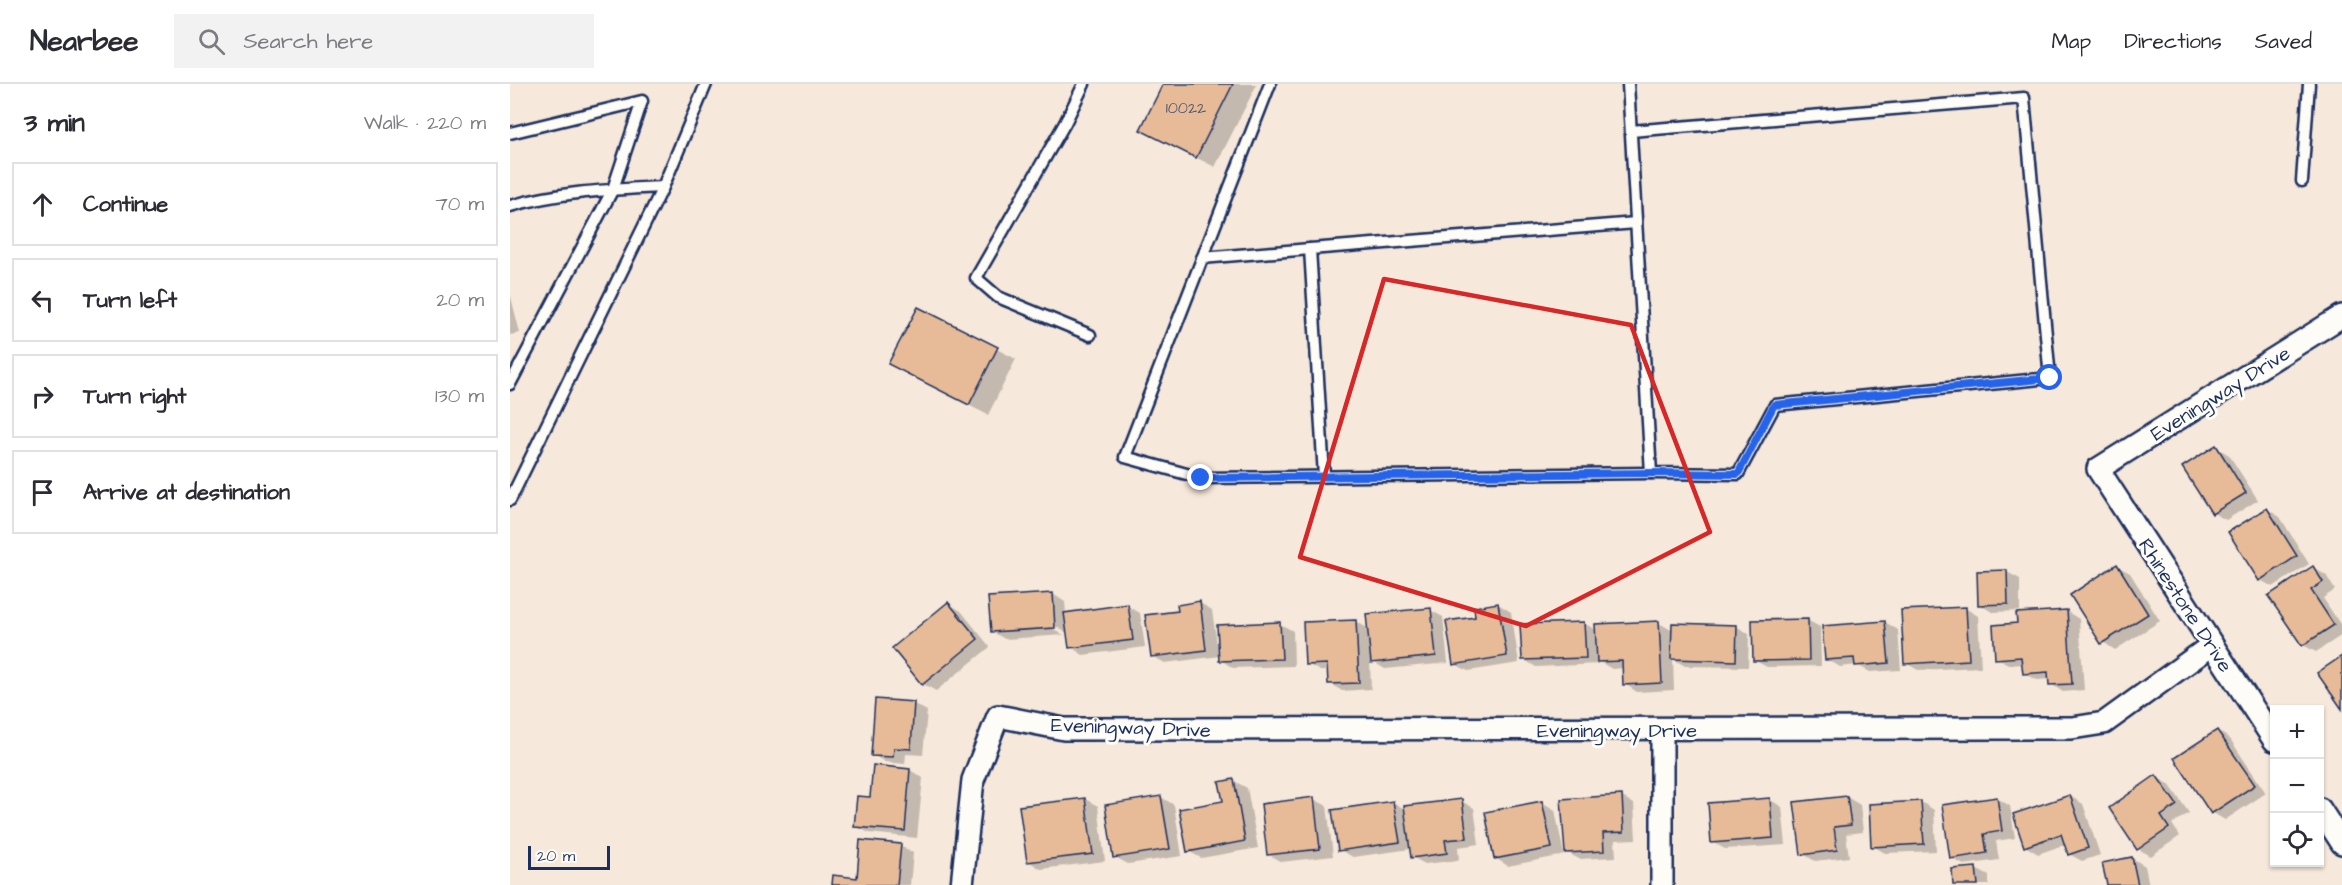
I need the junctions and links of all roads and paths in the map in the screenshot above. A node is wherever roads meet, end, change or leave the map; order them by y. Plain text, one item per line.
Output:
1 (706, 84) edge
2 (1084, 84) edge
3 (1270, 84) edge
4 (1628, 84) edge
5 (2309, 84) edge
6 (1631, 131) junction
7 (510, 133) edge
8 (2302, 181) dead end
9 (663, 187) junction
10 (614, 189) junction
11 (510, 206) edge
12 (1636, 223) junction
13 (1310, 249) junction
14 (1202, 258) junction
15 (2342, 316) edge
16 (1090, 335) dead end
17 (510, 384) edge
18 (2098, 469) joint
19 (1651, 473) junction
20 (1324, 476) junction
21 (510, 500) edge
22 (2212, 645) junction
23 (1662, 730) junction
24 (2270, 734) edge
25 (2322, 813) edge
26 (2342, 843) edge
27 (962, 885) edge
28 (1662, 885) edge

1 - 9 lane
2 - 16 lane
3 - 14 lane
4 - 6 lane
5 - 8 lane
6 - 12 lane
6 - 19 lane
7 - 10 lane
9 - 10 lane
9 - 21 lane
10 - 11 lane
10 - 17 lane
12 - 13 lane
12 - 19 lane
13 - 14 lane
13 - 20 lane
14 - 20 lane
15 - 18 street, Eveningway Drive
18 - 22 street, Rhinestone Drive
19 - 20 lane
22 - 23 street, Eveningway Drive
22 - 24 street, Rhinestone Drive
23 - 27 street, Eveningway Drive
23 - 28 street
25 - 26 street

